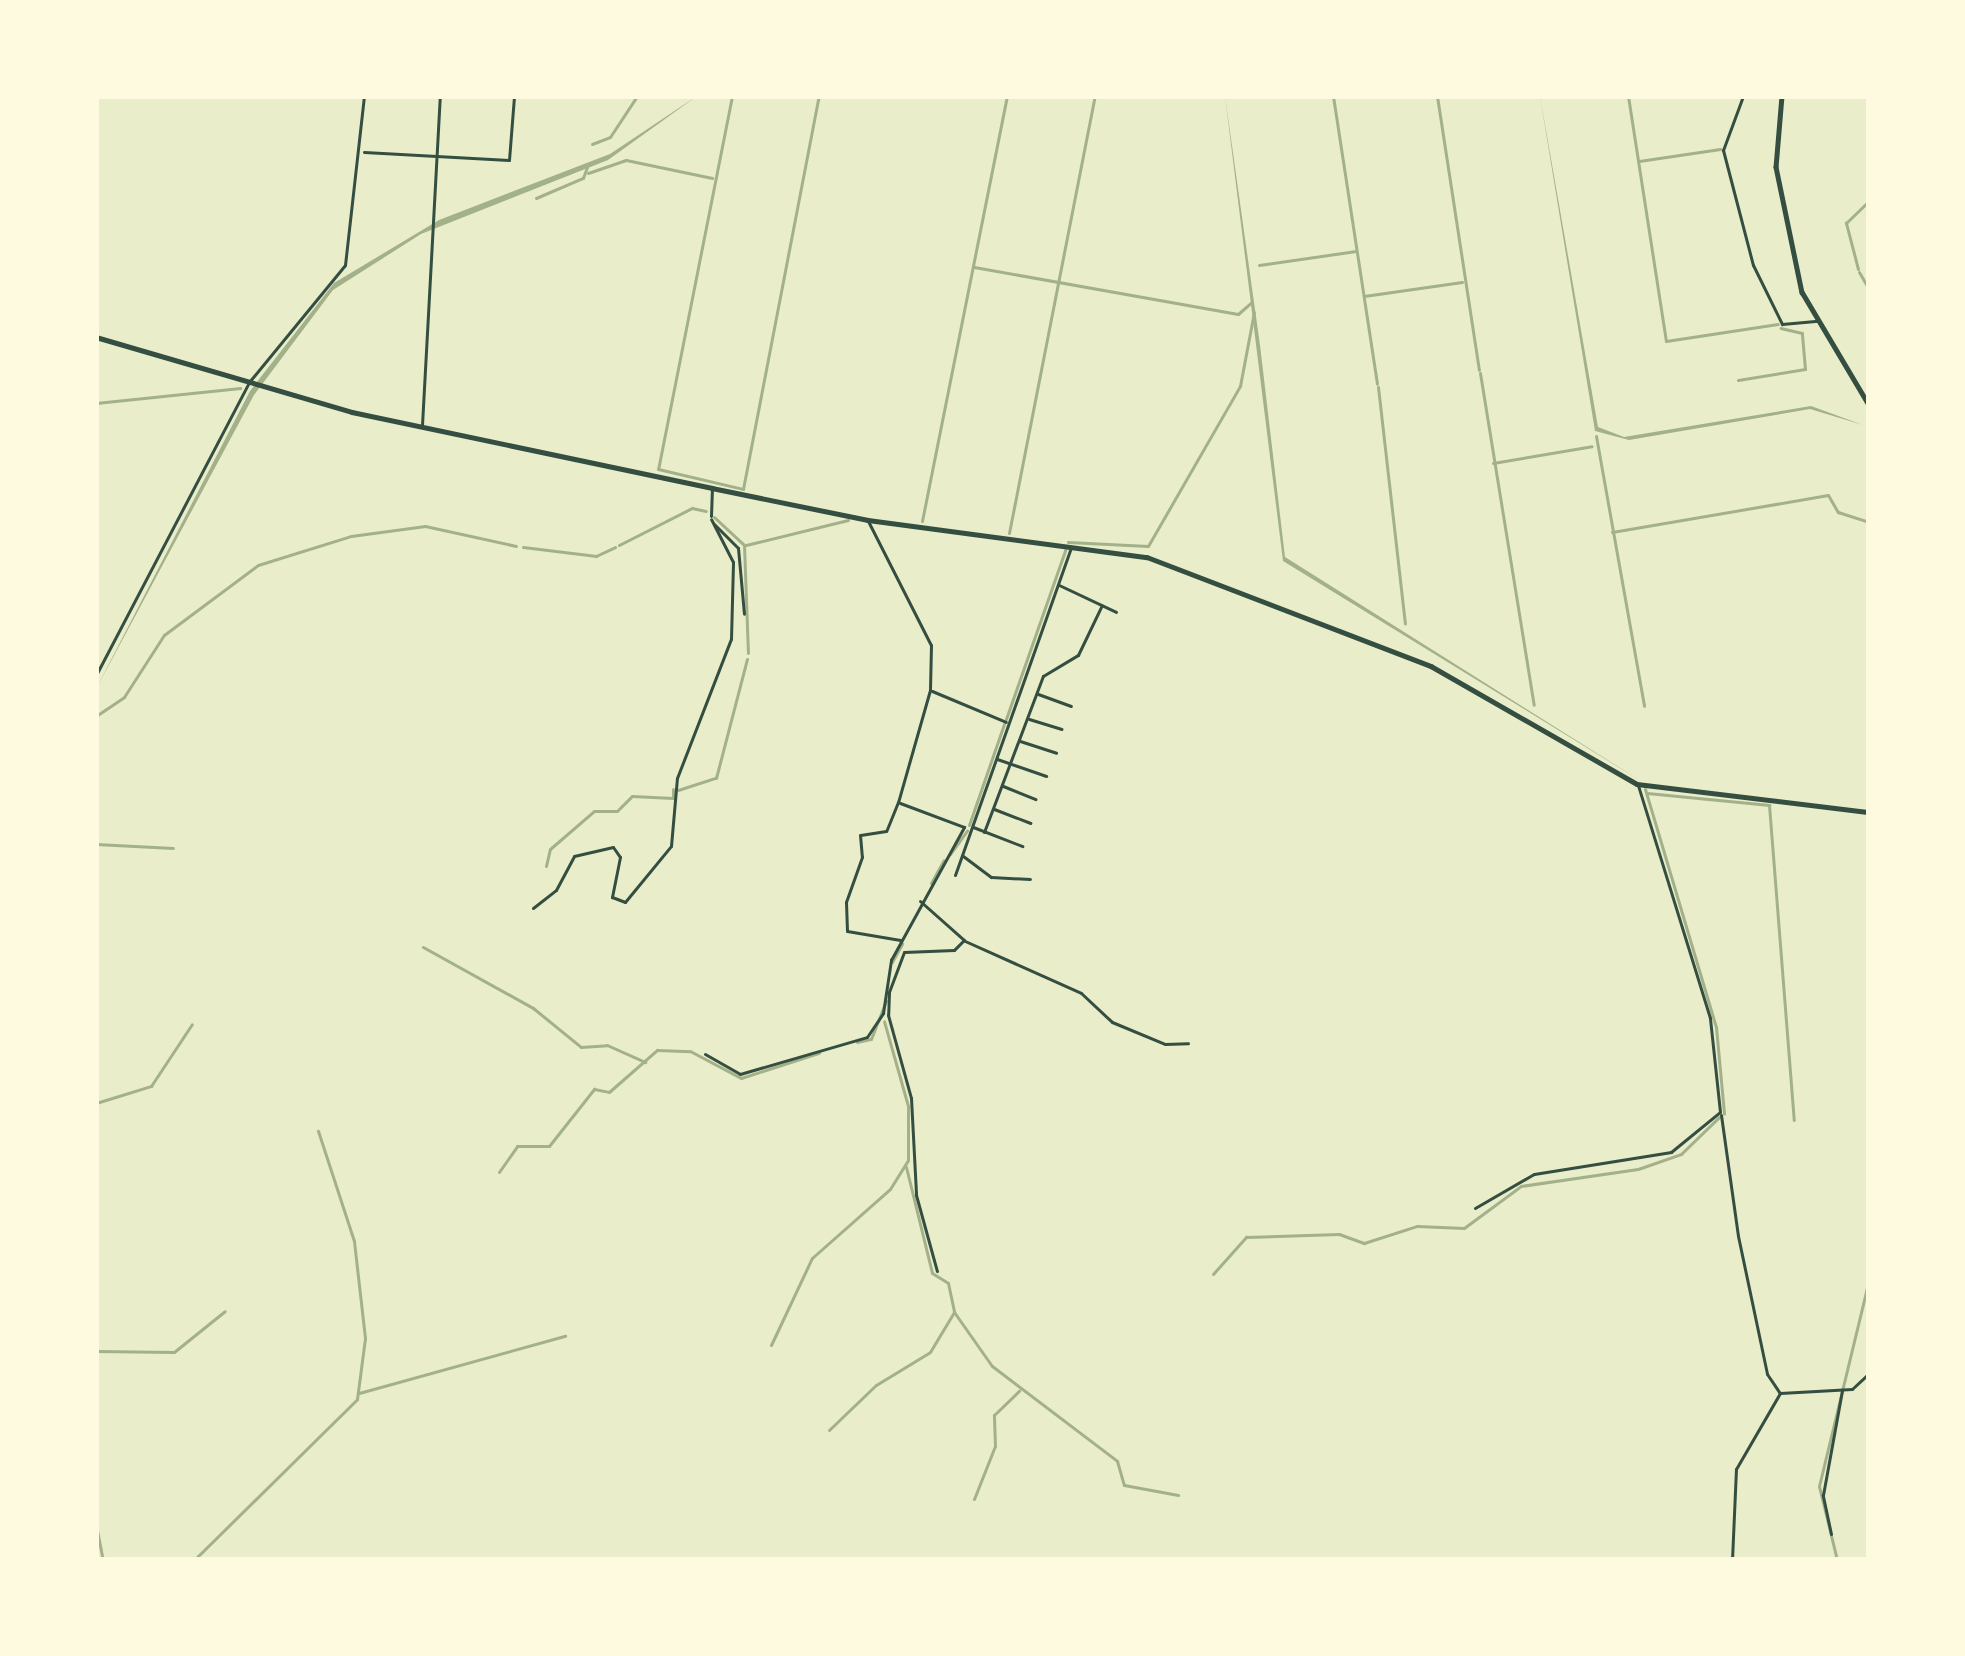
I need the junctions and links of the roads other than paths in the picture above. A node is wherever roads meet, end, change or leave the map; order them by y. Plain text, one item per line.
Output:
1 (364, 96) edge
2 (440, 96) edge
3 (514, 96) edge
4 (1743, 96) edge
5 (1778, 96) edge
6 (362, 152) junction
7 (437, 157) junction
8 (1819, 320) junction
9 (96, 337) edge
10 (251, 383) junction
11 (1869, 405) edge
12 (422, 427) junction
13 (712, 488) junction
14 (711, 519) junction
15 (868, 520) junction
16 (1072, 546) junction
17 (1057, 585) junction
18 (1102, 605) junction
19 (1116, 612) dead end
20 (745, 614) dead end
21 (96, 675) edge
22 (930, 690) junction
23 (1036, 694) junction
24 (1071, 706) dead end
25 (1027, 718) junction
26 (1008, 723) junction
27 (1062, 729) dead end
28 (1018, 740) junction
29 (1056, 753) dead end
30 (996, 758) junction
31 (1010, 763) junction
32 (1046, 776) dead end
33 (1637, 784) junction
34 (1001, 786) junction
35 (1036, 799) dead end
36 (898, 802) junction
37 (992, 809) junction
38 (1869, 812) edge
39 (1030, 823) dead end
40 (964, 827) junction
41 (971, 827) junction
42 (984, 832) junction
43 (1022, 846) dead end
44 (962, 855) junction
45 (955, 875) dead end
46 (1030, 879) dead end
47 (920, 901) junction
48 (533, 908) dead end
49 (900, 940) junction
50 (964, 940) junction
51 (1188, 1043) dead end
52 (705, 1054) dead end
53 (1720, 1112) junction
54 (1475, 1208) dead end
55 (937, 1271) dead end
56 (1869, 1373) edge
57 (1842, 1388) junction
58 (1780, 1393) junction
59 (1831, 1534) dead end
60 (1732, 1560) edge

1 - 6 street
2 - 7 street
3 - 7 street
4 - 8 street
5 - 8 street
6 - 7 street
6 - 10 street
7 - 12 street
8 - 11 street
9 - 10 street
10 - 12 street
10 - 21 street
12 - 13 street
13 - 14 street
13 - 15 street
14 - 20 street
14 - 48 street
15 - 16 street
15 - 22 street
16 - 17 street
16 - 33 street
17 - 18 street
17 - 26 street
18 - 19 street
18 - 23 street
22 - 26 street
22 - 36 street
23 - 24 street
23 - 25 street
25 - 27 street
25 - 28 street
26 - 30 street
28 - 29 street
28 - 31 street
30 - 31 street
30 - 41 street
31 - 32 street
31 - 34 street
33 - 38 street
33 - 53 street
34 - 35 street
34 - 37 street
36 - 40 street
36 - 49 street
37 - 39 street
37 - 42 street
40 - 41 street
40 - 47 street
41 - 42 street
41 - 44 street
42 - 43 street
44 - 45 street
44 - 46 street
47 - 49 street
47 - 50 street
49 - 52 street
50 - 51 street
50 - 55 street
53 - 54 street
53 - 58 street
56 - 57 street
57 - 58 street
57 - 59 street
58 - 60 street

